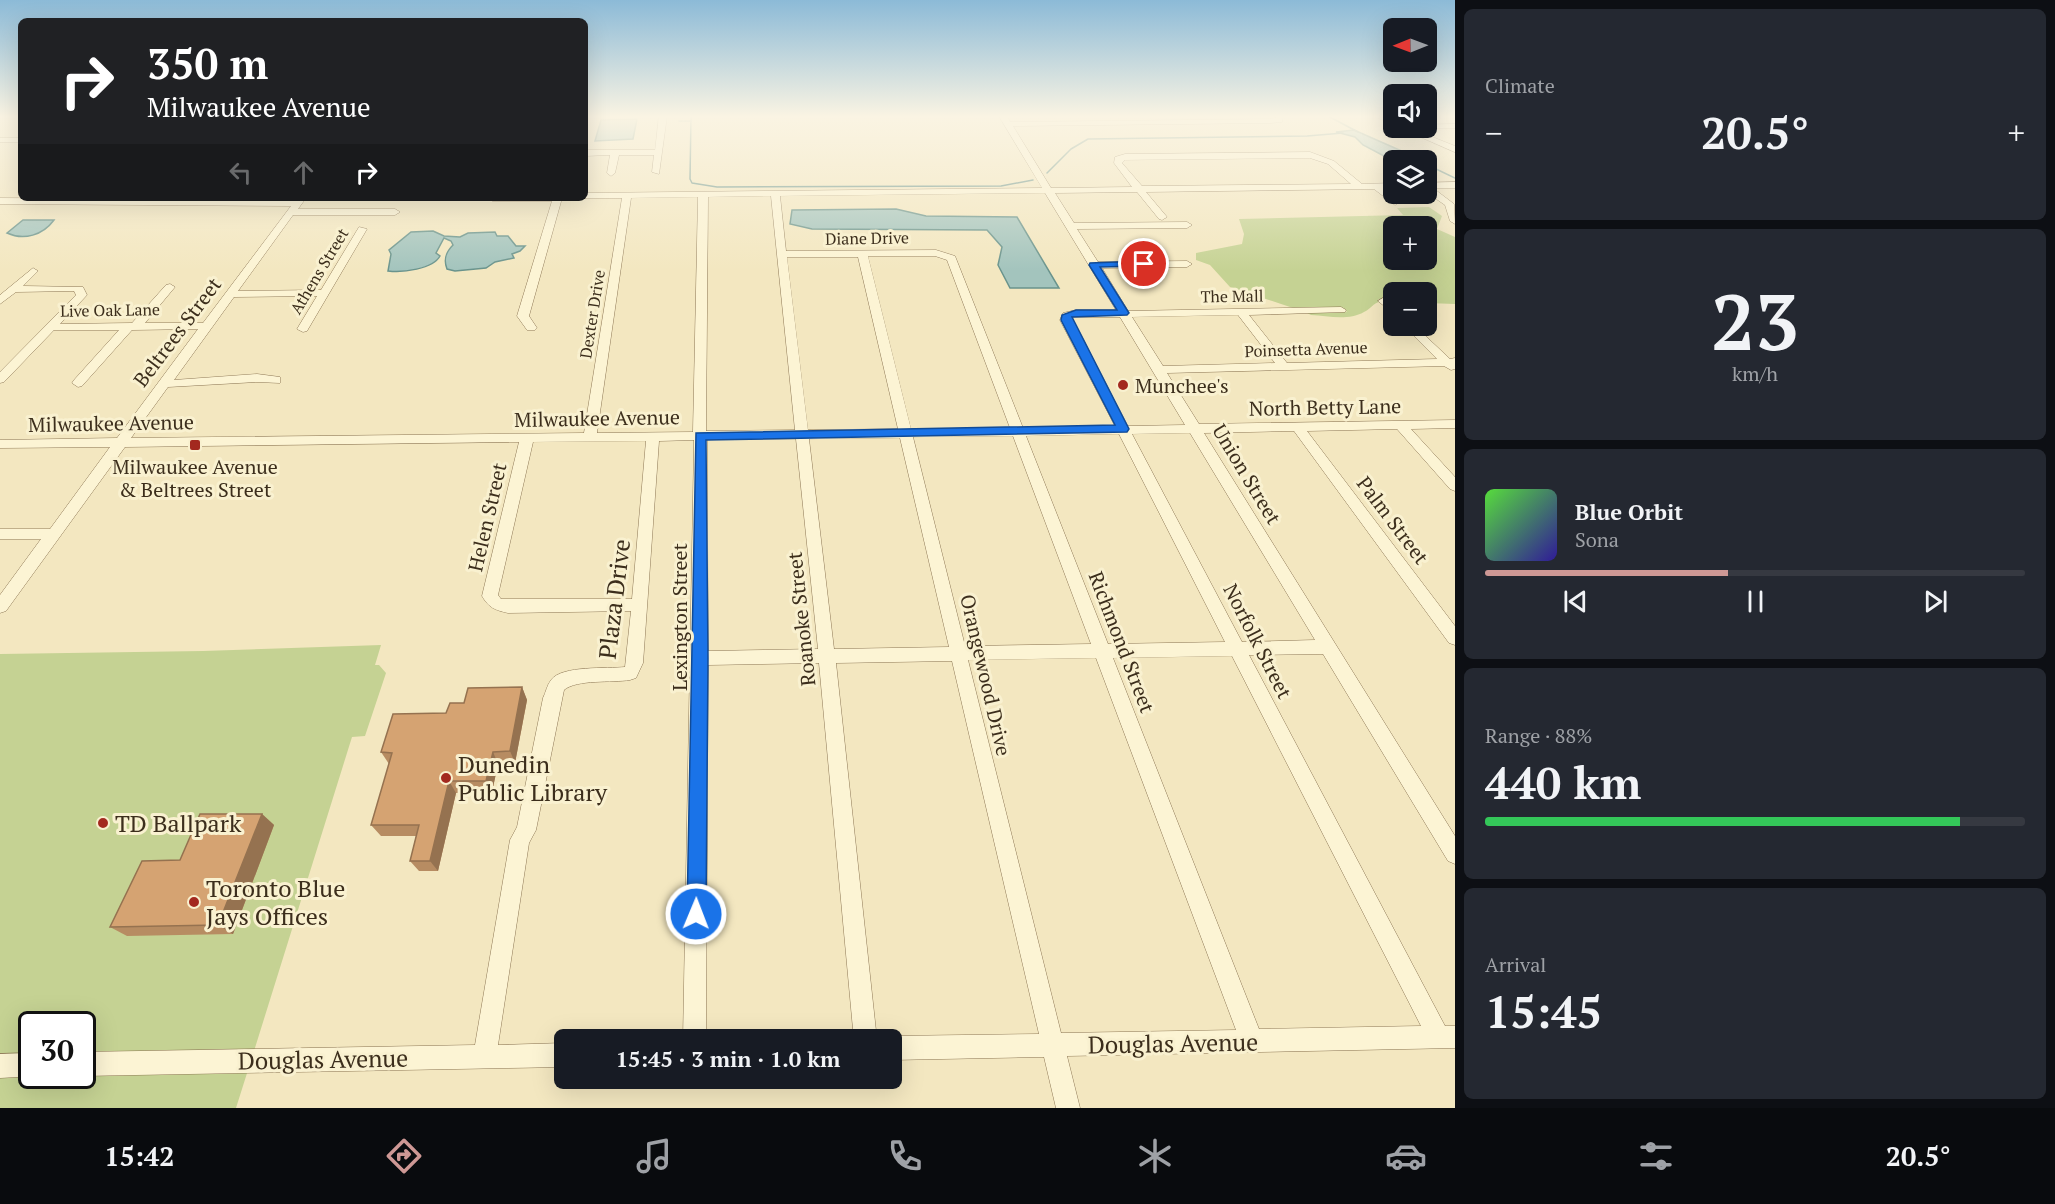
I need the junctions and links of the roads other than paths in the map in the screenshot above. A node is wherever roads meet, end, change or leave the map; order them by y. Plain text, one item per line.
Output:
1 (612, 168) edge
2 (656, 168) edge
3 (1034, 168) edge
4 (1122, 168) edge
5 (1336, 168) edge
6 (656, 172) dead end
7 (611, 173) dead end
8 (1455, 185) edge
9 (1376, 186) junction
10 (1383, 186) edge
11 (1437, 186) edge
12 (1360, 187) junction
13 (1140, 189) junction
14 (1048, 191) junction
15 (1383, 192) edge
16 (775, 194) junction
17 (627, 195) junction
18 (703, 195) junction
19 (1437, 195) edge
20 (588, 196) edge
21 (0, 201) edge
22 (18, 201) edge
23 (116, 201) edge
24 (554, 201) edge
25 (296, 204) edge
26 (395, 212) dead end
27 (1162, 217) dead end
28 (1455, 221) edge
29 (1187, 225) dead end
30 (1070, 226) junction
31 (362, 229) dead end
32 (862, 253) junction
33 (782, 254) junction
34 (951, 258) joint
35 (1187, 264) dead end
36 (1094, 265) junction
37 (33, 271) dead end
38 (170, 287) dead end
39 (13, 289) junction
40 (324, 293) junction
41 (230, 294) junction
42 (0, 301) edge
43 (1341, 310) dead end
44 (1241, 312) junction
45 (1124, 313) junction
46 (132, 326) junction
47 (206, 326) junction
48 (50, 327) junction
49 (531, 328) dead end
50 (303, 329) dead end
51 (1420, 336) edge
52 (1452, 364) edge
53 (1284, 367) junction
54 (1159, 369) junction
55 (0, 379) edge
56 (276, 380) dead end
57 (78, 383) dead end
58 (162, 384) junction
59 (1455, 424) edge
60 (1401, 426) junction
61 (1298, 428) junction
62 (1123, 429) junction
63 (1195, 429) junction
64 (1018, 432) junction
65 (906, 434) junction
66 (801, 435) junction
67 (700, 436) junction
68 (590, 437) junction
69 (653, 437) junction
70 (527, 438) junction
71 (119, 442) junction
72 (6, 444) edge
73 (0, 458) edge
74 (1455, 486) edge
75 (0, 534) edge
76 (54, 534) junction
77 (640, 604) junction
78 (0, 607) edge
79 (1455, 638) edge
80 (1328, 647) junction
81 (1238, 649) junction
82 (1103, 651) junction
83 (960, 654) junction
84 (827, 656) junction
85 (700, 658) junction
86 (1455, 854) edge
87 (694, 1029) edge
88 (865, 1029) edge
89 (1447, 1038) edge
90 (1252, 1041) junction
91 (1053, 1046) junction
92 (902, 1048) edge
93 (554, 1054) edge
94 (485, 1056) junction
95 (96, 1064) edge
96 (18, 1065) edge
97 (0, 1066) edge
98 (1068, 1108) edge

1 - 7 street
2 - 6 street
3 - 14 street, Union Street
4 - 13 street
5 - 12 street
8 - 11 street
9 - 10 street
9 - 12 street
9 - 15 street
12 - 13 street
13 - 14 street
13 - 27 street
14 - 16 street
14 - 30 street, Union Street
16 - 18 street
16 - 33 street, Roanoke Street
17 - 18 street
17 - 20 street
17 - 68 street, Dexter Drive
18 - 67 street, Lexington Street
19 - 28 street
21 - 22 street
23 - 25 street
24 - 49 street
25 - 26 street
25 - 41 street, Beltrees Street
29 - 30 street
30 - 36 street, Union Street
31 - 40 street, Athens Street
32 - 33 street, Diane Drive
32 - 34 street, Diane Drive
32 - 65 street, Orangewood Drive
33 - 66 street, Roanoke Street
34 - 64 street, Richmond Street
35 - 36 street
36 - 45 street, Union Street
37 - 39 street
38 - 46 street
39 - 42 street
39 - 48 street
40 - 41 street
40 - 50 street, Athens Street
41 - 47 street, Beltrees Street
43 - 44 street, The Mall
44 - 45 street, The Mall
44 - 53 street
45 - 54 street, Union Street
45 - 62 street, Norfolk Street
46 - 47 street, Live Oak Lane
46 - 48 street, Live Oak Lane
46 - 57 street
47 - 58 street, Beltrees Street
48 - 55 street
51 - 52 street
52 - 53 street, Poinsetta Avenue
53 - 54 street, Poinsetta Avenue
54 - 63 street, Union Street
56 - 58 street
58 - 71 street, Beltrees Street
59 - 60 street, North Betty Lane
60 - 61 street, North Betty Lane
60 - 74 street
61 - 63 street, North Betty Lane
61 - 79 street, Palm Street
62 - 63 street, Milwaukee Avenue
62 - 64 street, Milwaukee Avenue
62 - 81 street, Norfolk Street
63 - 80 street, Union Street
64 - 65 street, Milwaukee Avenue
64 - 82 street, Richmond Street
65 - 66 street, Milwaukee Avenue
65 - 83 street, Orangewood Drive
66 - 67 street, Milwaukee Avenue
66 - 84 street, Roanoke Street
67 - 69 street, Milwaukee Avenue
67 - 85 street, Lexington Street
68 - 69 street, Milwaukee Avenue
68 - 70 street, Milwaukee Avenue
69 - 77 street, Plaza Drive
70 - 71 street, Milwaukee Avenue
70 - 77 street, Helen Street
71 - 72 street, Milwaukee Avenue
71 - 76 street, Beltrees Street
72 - 73 street
75 - 76 street
76 - 78 street, Beltrees Street
77 - 94 street, Plaza Drive
80 - 81 street
80 - 86 street, Union Street
81 - 82 street
81 - 89 street, Norfolk Street
82 - 83 street
82 - 90 street, Richmond Street
83 - 84 street
83 - 91 street, Orangewood Drive
84 - 85 street
84 - 88 street, Roanoke Street
85 - 87 street, Lexington Street
89 - 90 street, Douglas Avenue
90 - 91 street, Douglas Avenue
91 - 92 street, Douglas Avenue
91 - 98 street, Orangewood Drive
93 - 94 street, Douglas Avenue
94 - 95 street, Douglas Avenue
96 - 97 street

